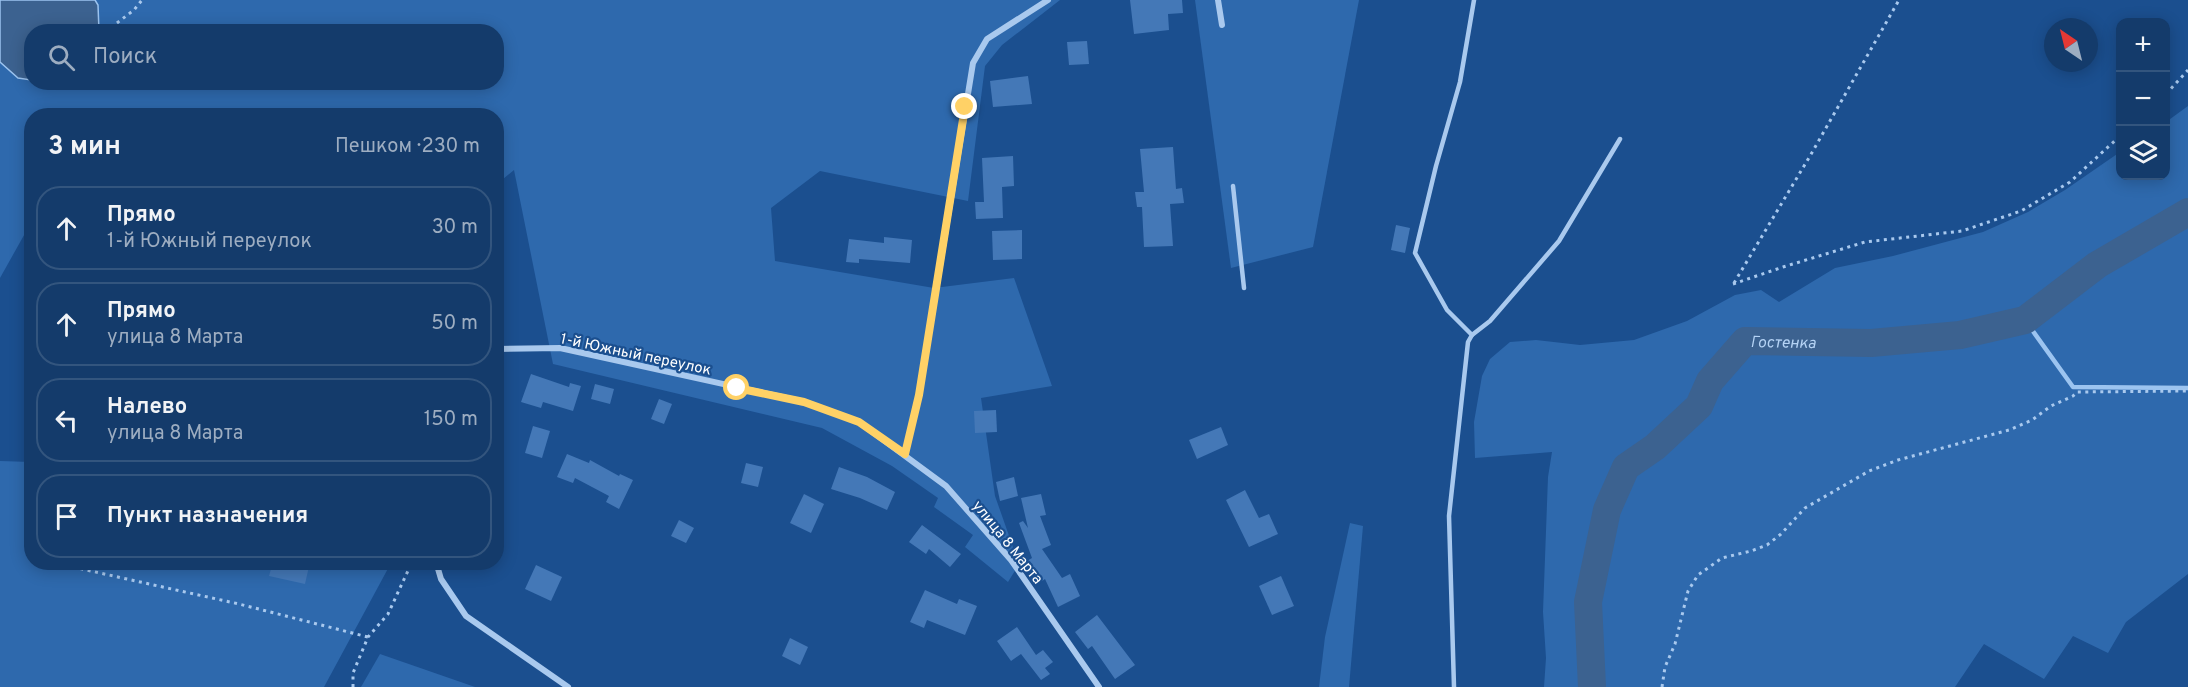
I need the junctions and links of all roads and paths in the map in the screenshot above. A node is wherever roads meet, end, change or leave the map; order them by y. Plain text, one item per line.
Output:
1 (142, 0) edge
2 (1048, 0) edge
3 (1218, 0) edge
4 (1474, 0) edge
5 (1899, 0) edge
6 (116, 24) edge
7 (1222, 25) dead end
8 (2188, 70) edge
9 (2170, 90) edge
10 (1620, 140) dead end
11 (2116, 141) edge
12 (1233, 186) dead end
13 (1244, 288) dead end
14 (1472, 335) junction
15 (504, 349) edge
16 (2188, 391) edge
17 (804, 402) joint
18 (905, 454) junction
19 (86, 570) edge
20 (408, 570) edge
21 (438, 570) edge
22 (368, 637) junction
23 (353, 687) edge
24 (568, 687) edge
25 (1099, 687) edge
26 (1454, 687) edge
27 (1662, 687) edge

1 - 6 path
2 - 18 street
3 - 7 street
4 - 14 lane
5 - 11 path
8 - 9 path
10 - 14 lane
12 - 13 lane
14 - 26 lane
15 - 17 street, 1-й Южный переулок
16 - 27 path
17 - 18 street, улица 8 Марта
18 - 25 street, улица 8 Марта
19 - 22 path
20 - 22 path
21 - 24 street
22 - 23 path

